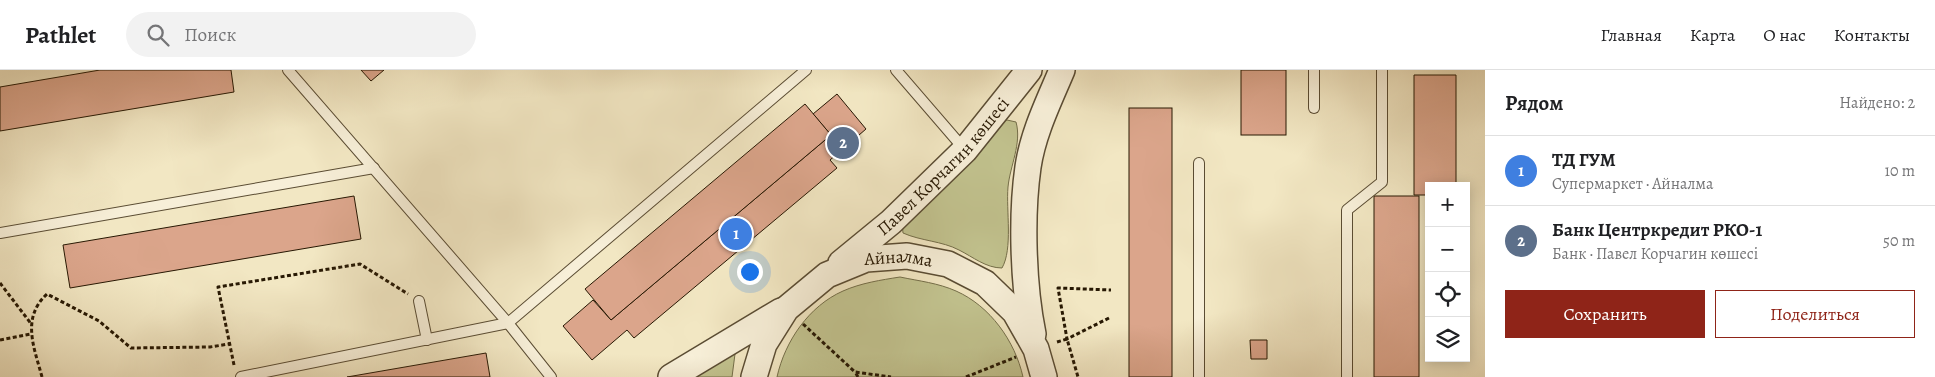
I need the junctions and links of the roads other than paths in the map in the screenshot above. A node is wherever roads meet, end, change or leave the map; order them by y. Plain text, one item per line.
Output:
1 (288, 70) edge
2 (806, 70) edge
3 (896, 70) edge
4 (1029, 70) edge
5 (1062, 70) edge
6 (1314, 70) edge
7 (1382, 70) edge
8 (1314, 108) dead end
9 (965, 150) junction
10 (1199, 163) dead end
11 (374, 168) junction
12 (0, 233) edge
13 (827, 274) junction
14 (419, 301) road end
15 (786, 309) junction
16 (508, 324) junction
17 (426, 340) junction
18 (1036, 349) junction
19 (238, 373) edge
20 (551, 377) edge
21 (671, 377) edge
22 (754, 377) edge
23 (1044, 377) edge
24 (1199, 377) edge
25 (1347, 377) edge

1 - 11 lane
2 - 16 lane
3 - 9 lane
4 - 9 street, Павел Корчагин көшесі
5 - 18 street
6 - 8 lane
7 - 25 lane
9 - 13 street, Павел Корчагин көшесі
10 - 24 lane
11 - 12 lane
11 - 16 lane
13 - 15 street, Айналма
13 - 18 street, Айналма
14 - 17 lane
15 - 21 street
15 - 22 street, Айналма
16 - 17 lane
16 - 20 lane
17 - 19 lane
18 - 23 street, Айналма

